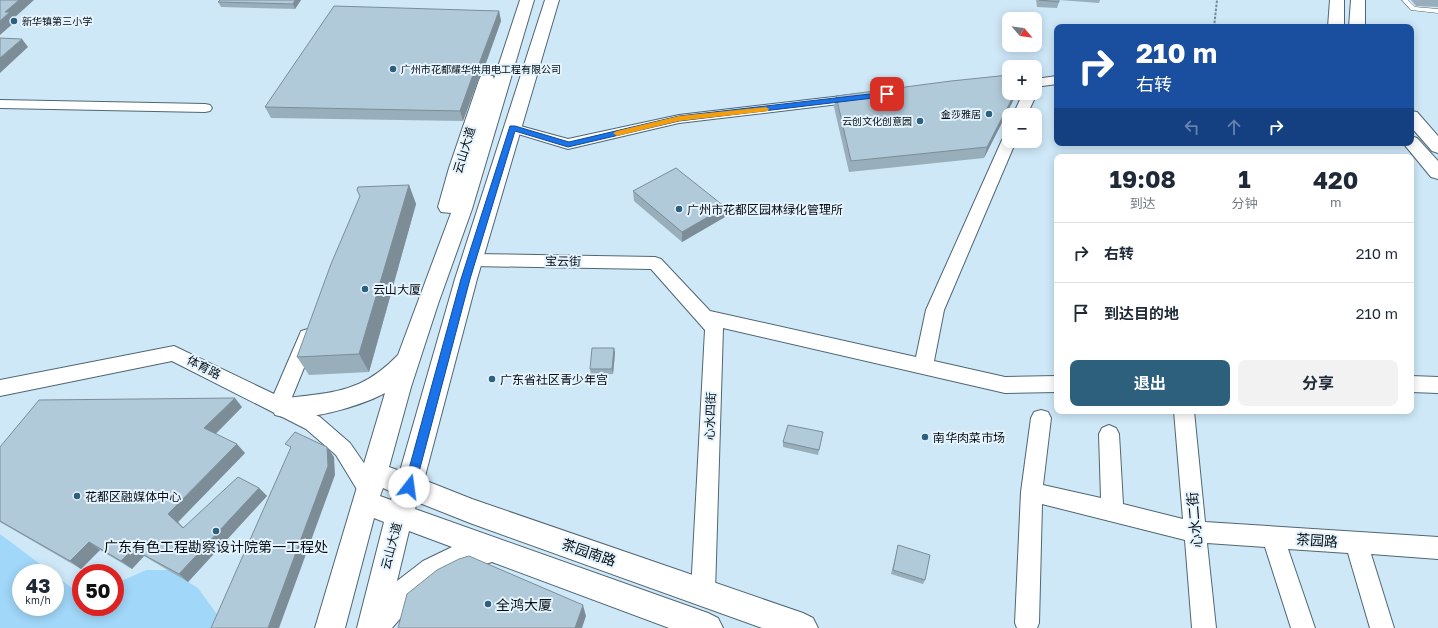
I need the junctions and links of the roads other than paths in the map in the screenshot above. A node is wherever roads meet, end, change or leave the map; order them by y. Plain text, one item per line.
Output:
1 (552, 0) edge
2 (1337, 0) edge
3 (1358, 0) edge
4 (1405, 0) edge
5 (528, 6) edge
6 (1438, 11) edge
7 (1336, 24) edge
8 (1357, 24) edge
9 (1054, 80) edge
10 (1042, 82) edge
11 (872, 96) edge
12 (0, 104) edge
13 (205, 108) dead end
14 (1414, 119) edge
15 (512, 128) junction
16 (1414, 146) edge
17 (1438, 147) edge
18 (1006, 148) edge
19 (1438, 174) edge
20 (655, 263) joint
21 (469, 269) junction
22 (316, 317) edge
23 (704, 317) junction
24 (409, 358) junction
25 (924, 366) junction
26 (1054, 384) edge
27 (1414, 384) edge
28 (1438, 385) edge
29 (0, 388) edge
30 (281, 407) junction
31 (1184, 414) edge
32 (1041, 418) dead end
33 (1109, 434) dead end
34 (409, 487) junction
35 (370, 489) junction
36 (1032, 492) junction
37 (1112, 511) junction
38 (399, 516) junction
39 (1195, 532) junction
40 (1273, 537) junction
41 (1356, 543) junction
42 (1438, 548) edge
43 (490, 550) junction
44 (703, 592) junction
45 (1027, 623) dead end
46 (330, 628) edge
47 (372, 628) edge
48 (708, 628) edge
49 (803, 628) edge
50 (1204, 628) edge
51 (1303, 628) edge
52 (1382, 628) edge

1 - 15 main road, 云山大道
2 - 7 main road
3 - 8 main road
4 - 6 lane
5 - 21 main road, 云山大道
5 - 24 main road, 云山大道
9 - 10 street
11 - 15 street
12 - 13 street
14 - 17 main road
15 - 21 main road, 云山大道
16 - 19 main road
18 - 25 street
20 - 21 street, 宝云街
20 - 23 street, 心水四街
21 - 34 main road, 云山大道
22 - 30 street
23 - 25 street
23 - 44 street, 心水四街
24 - 30 main road
24 - 35 main road, 云山大道
25 - 26 street
27 - 28 street
29 - 30 street, 体育路
30 - 35 street, 体育路
31 - 39 street, 心水二街
32 - 36 street
33 - 37 street
34 - 35 main road, 茶园南路
34 - 38 main road, 云山大道
34 - 44 main road, 茶园南路
35 - 38 main road
35 - 46 main road, 云山大道
36 - 37 street, 茶园路
36 - 45 street
37 - 39 street, 茶园路
38 - 43 main road
38 - 47 main road, 云山大道
39 - 40 street, 茶园路
39 - 50 street, 心水二街
40 - 41 street, 茶园路
40 - 51 street
41 - 42 street, 茶园路
41 - 52 street
43 - 47 main road
43 - 48 main road
44 - 49 main road, 茶园南路

